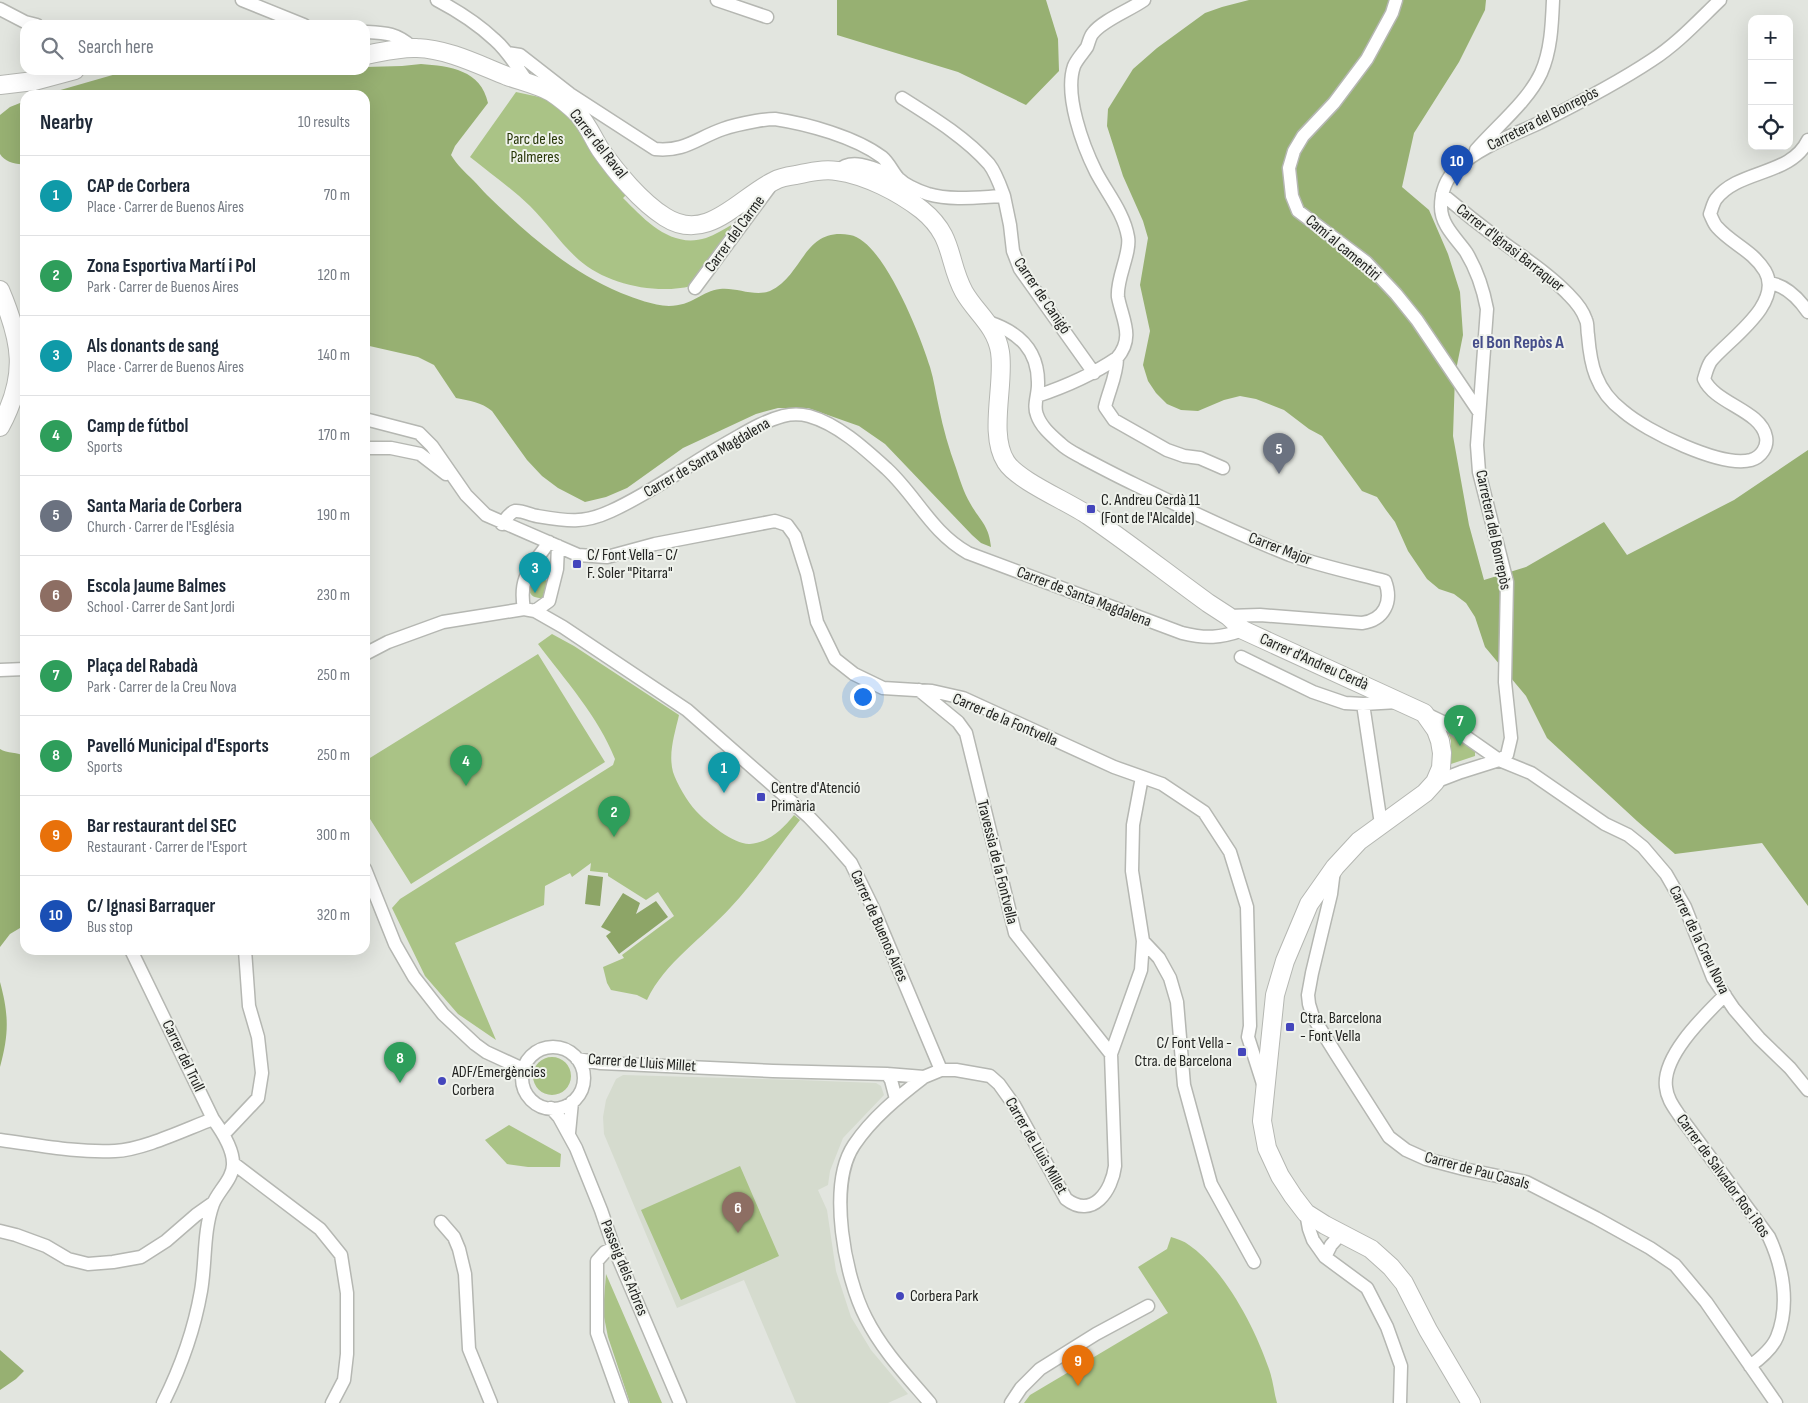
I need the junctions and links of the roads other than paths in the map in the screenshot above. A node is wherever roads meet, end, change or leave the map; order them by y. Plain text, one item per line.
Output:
1 (242, 0) edge
2 (437, 0) edge
3 (717, 0) edge
4 (1144, 0) edge
5 (1396, 0) edge
6 (1553, 0) edge
7 (1720, 0) edge
8 (0, 10) edge
9 (767, 17) dead end
10 (21, 20) edge
11 (292, 20) edge
12 (370, 32) edge
13 (412, 47) junction
14 (508, 53) junction
15 (370, 54) edge
16 (54, 75) edge
17 (529, 84) junction
18 (0, 85) edge
19 (902, 98) dead end
20 (1808, 140) edge
21 (1468, 159) junction
22 (838, 171) junction
23 (898, 178) junction
24 (774, 180) junction
25 (1442, 194) junction
26 (1004, 196) junction
27 (1769, 283) junction
28 (695, 288) dead end
29 (0, 290) edge
30 (1808, 312) edge
31 (988, 322) junction
32 (1117, 358) junction
33 (1094, 373) junction
34 (1037, 396) junction
35 (1479, 412) junction
36 (370, 420) edge
37 (0, 427) edge
38 (370, 448) edge
39 (1223, 468) dead end
40 (456, 482) junction
41 (502, 524) junction
42 (553, 544) junction
43 (578, 555) junction
44 (557, 569) junction
45 (530, 610) junction
46 (1228, 616) junction
47 (1243, 630) junction
48 (370, 651) edge
49 (1241, 657) dead end
50 (20, 669) edge
51 (0, 670) edge
52 (919, 690) junction
53 (1403, 702) junction
54 (1363, 704) junction
55 (1424, 713) junction
56 (1499, 760) junction
57 (1142, 777) junction
58 (1435, 782) junction
59 (1381, 824) junction
60 (1335, 867) junction
61 (370, 882) edge
62 (1143, 941) junction
63 (133, 955) edge
64 (245, 955) edge
65 (1724, 995) junction
66 (1250, 1026) junction
67 (1270, 1038) junction
68 (1111, 1054) junction
69 (577, 1059) junction
70 (523, 1069) junction
71 (941, 1070) junction
72 (887, 1074) junction
73 (924, 1076) junction
74 (1264, 1088) junction
75 (1808, 1090) edge
76 (896, 1099) junction
77 (572, 1102) junction
78 (551, 1108) junction
79 (213, 1118) junction
80 (569, 1133) junction
81 (224, 1134) junction
82 (0, 1140) edge
83 (233, 1163) junction
84 (213, 1203) junction
85 (1306, 1212) junction
86 (441, 1222) dead end
87 (0, 1231) edge
88 (1342, 1234) junction
89 (614, 1248) junction
90 (1325, 1257) junction
91 (1254, 1262) dead end
92 (1148, 1306) dead end
93 (1750, 1366) junction
94 (163, 1403) edge
95 (332, 1403) edge
96 (491, 1403) edge
97 (622, 1403) edge
98 (680, 1403) edge
99 (930, 1403) edge
100 (1011, 1403) edge
101 (1400, 1403) edge
102 (1471, 1403) edge
103 (1776, 1403) edge

1 - 11 street
2 - 14 street
3 - 9 street
4 - 32 street
5 - 35 street, Camí al camentiri
6 - 21 street
7 - 21 street, Carretera del Bonrepòs
8 - 10 street
12 - 13 street
13 - 15 street
13 - 17 street, Carrer del Raval
14 - 17 street
14 - 23 street
16 - 18 street
17 - 24 street, Carrer del Raval
19 - 26 street, Carrer de Canigó
20 - 27 street
21 - 25 street, Carretera del Bonrepòs
22 - 23 street
22 - 24 street, Carrer del Raval
22 - 31 street, Carrer del Raval
23 - 26 street
24 - 28 street, Carrer del Carme
25 - 27 street, Carrer d'Ignasi Barraquer
25 - 35 street, Carretera del Bonrepòs
26 - 33 street, Carrer de Canigó
27 - 30 street
29 - 37 street
31 - 34 street
31 - 46 street, Carrer d'Andreu Cerdà
32 - 33 street
32 - 39 street
33 - 34 street
34 - 46 street, Carrer Major
35 - 56 street, Carretera del Bonrepòs
36 - 40 street, Carrer de la Fontvella
38 - 40 street
40 - 41 street, Carrer de la Fontvella
41 - 42 street, Carrer de la Fontvella
41 - 47 street, Carrer de Santa Magdalena
42 - 43 street, Carrer de la Fontvella
42 - 44 street
42 - 45 street
43 - 44 street
43 - 52 street, Carrer de la Fontvella
44 - 45 street
45 - 48 street
45 - 71 street, Carrer de Buenos Aires
46 - 47 street, Carrer d'Andreu Cerdà
47 - 53 street, Carrer d'Andreu Cerdà
49 - 54 street
50 - 51 street
52 - 57 street, Carrer de la Fontvella
52 - 68 street, Travessia de la Fontvella
53 - 54 street
53 - 55 street, Carrer d'Andreu Cerdà
54 - 59 street
55 - 56 street, Carrer de la Creu Nova
55 - 58 street, Carrer d'Andreu Cerdà
56 - 58 street
56 - 65 street, Carrer de la Creu Nova
57 - 62 street, Carrer de Lluis Millet
57 - 66 street, Carrer de la Fontvella
58 - 59 street
59 - 60 street
60 - 67 street
60 - 93 street, Carrer de Pau Casals
61 - 70 street
62 - 68 street, Carrer de Lluis Millet
62 - 91 street
63 - 79 street, Carrer del Trull
64 - 81 street
65 - 75 street, Carrer de la Creu Nova
65 - 93 street, Carrer de Salvador Ros i Ros
66 - 67 street
66 - 74 street, Carrer de la Fontvella
67 - 74 street
68 - 71 street, Carrer de Lluis Millet
69 - 70 street
69 - 72 street, Carrer de Lluis Millet
69 - 77 street
70 - 78 street
71 - 73 street, Carrer de Lluis Millet
72 - 73 street, Carrer de Lluis Millet
72 - 76 street
73 - 76 street
74 - 85 street
76 - 99 street
77 - 78 street
77 - 80 street, Passeig dels Arbres
78 - 80 street, Passeig dels Arbres
79 - 81 street, Carrer del Trull
79 - 82 street
80 - 89 street, Passeig dels Arbres
81 - 83 street, Carrer del Trull
83 - 84 street
83 - 95 street
84 - 87 street
84 - 94 street
85 - 88 street
85 - 90 street
86 - 96 street
88 - 90 street
88 - 102 street
89 - 97 street
89 - 98 street, Passeig dels Arbres
90 - 101 street
92 - 100 street
93 - 103 street, Carrer de Pau Casals

